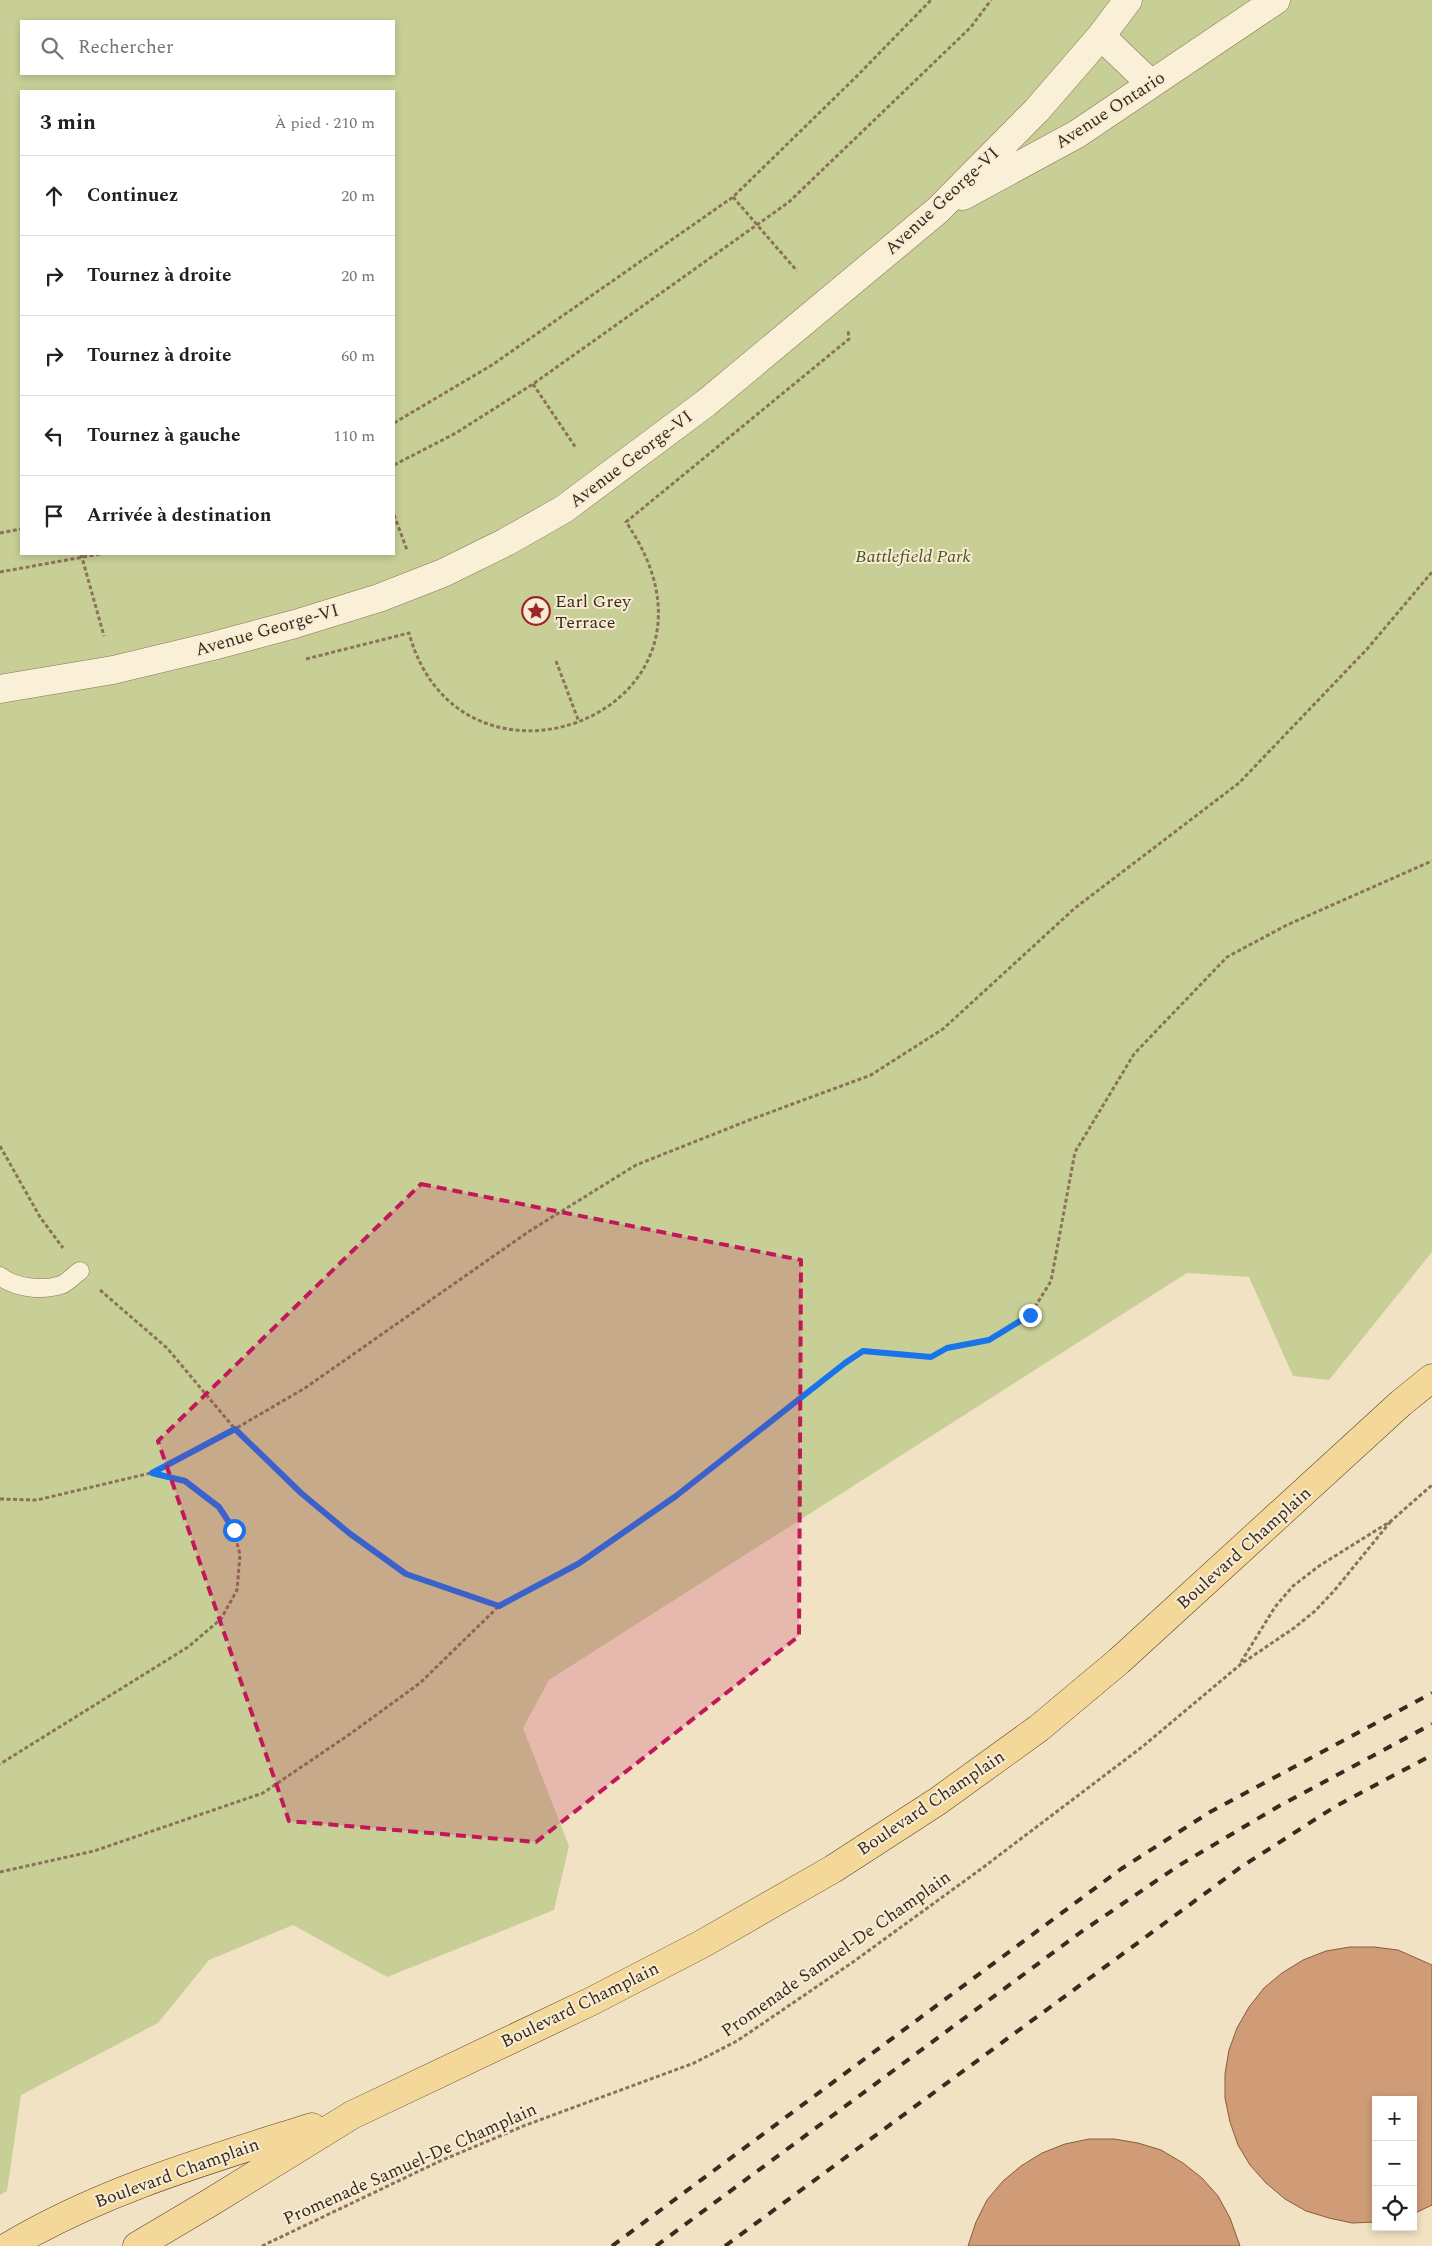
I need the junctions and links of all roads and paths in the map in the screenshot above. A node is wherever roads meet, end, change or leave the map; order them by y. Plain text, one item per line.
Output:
1 (931, 0) edge
2 (991, 0) edge
3 (1128, 0) edge
4 (1276, 0) edge
5 (1101, 36) junction
6 (1151, 84) junction
7 (734, 197) junction
8 (938, 210) junction
9 (756, 225) junction
10 (797, 271) dead end
11 (848, 330) dead end
12 (533, 384) junction
13 (395, 422) edge
14 (576, 448) dead end
15 (395, 464) edge
16 (395, 518) edge
17 (20, 529) edge
18 (0, 534) edge
19 (407, 550) dead end
20 (81, 556) edge
21 (0, 572) edge
22 (1432, 572) edge
23 (104, 637) dead end
24 (305, 660) dead end
25 (556, 661) dead end
26 (0, 690) edge
27 (579, 722) junction
28 (1432, 861) edge
29 (0, 1146) edge
30 (80, 1271) junction
31 (0, 1276) edge
32 (1432, 1378) edge
33 (235, 1429) junction
34 (152, 1473) junction
35 (1432, 1485) edge
36 (0, 1499) edge
37 (1391, 1521) junction
38 (499, 1606) junction
39 (1240, 1664) junction
40 (0, 1764) edge
41 (0, 1872) edge
42 (352, 2115) junction
43 (9, 2246) edge
44 (136, 2246) edge
45 (262, 2246) edge

1 - 7 path
2 - 9 path
3 - 5 street, Avenue George-VI
4 - 6 street, Avenue Ontario
5 - 6 street
5 - 8 street, Avenue George-VI
6 - 8 street, Avenue Ontario
7 - 9 path
7 - 13 path
8 - 26 street, Avenue George-VI
9 - 10 path
9 - 12 path
11 - 27 path
12 - 14 path
12 - 15 path
16 - 19 path
17 - 18 path
20 - 21 path
20 - 23 path
22 - 33 path
24 - 27 path
25 - 27 path
28 - 38 path
29 - 30 path
30 - 31 lane
30 - 33 path
32 - 42 main road, Boulevard Champlain
33 - 34 path
33 - 38 path
34 - 36 path
34 - 40 path
35 - 37 path, Promenade Samuel-De Champlain
37 - 39 path, Promenade Samuel-De Champlain
37 - 39 path, Promenade Samuel-De Champlain
38 - 41 path
39 - 45 path, Promenade Samuel-De Champlain
42 - 43 main road, Boulevard Champlain
42 - 44 main road, Boulevard Champlain

